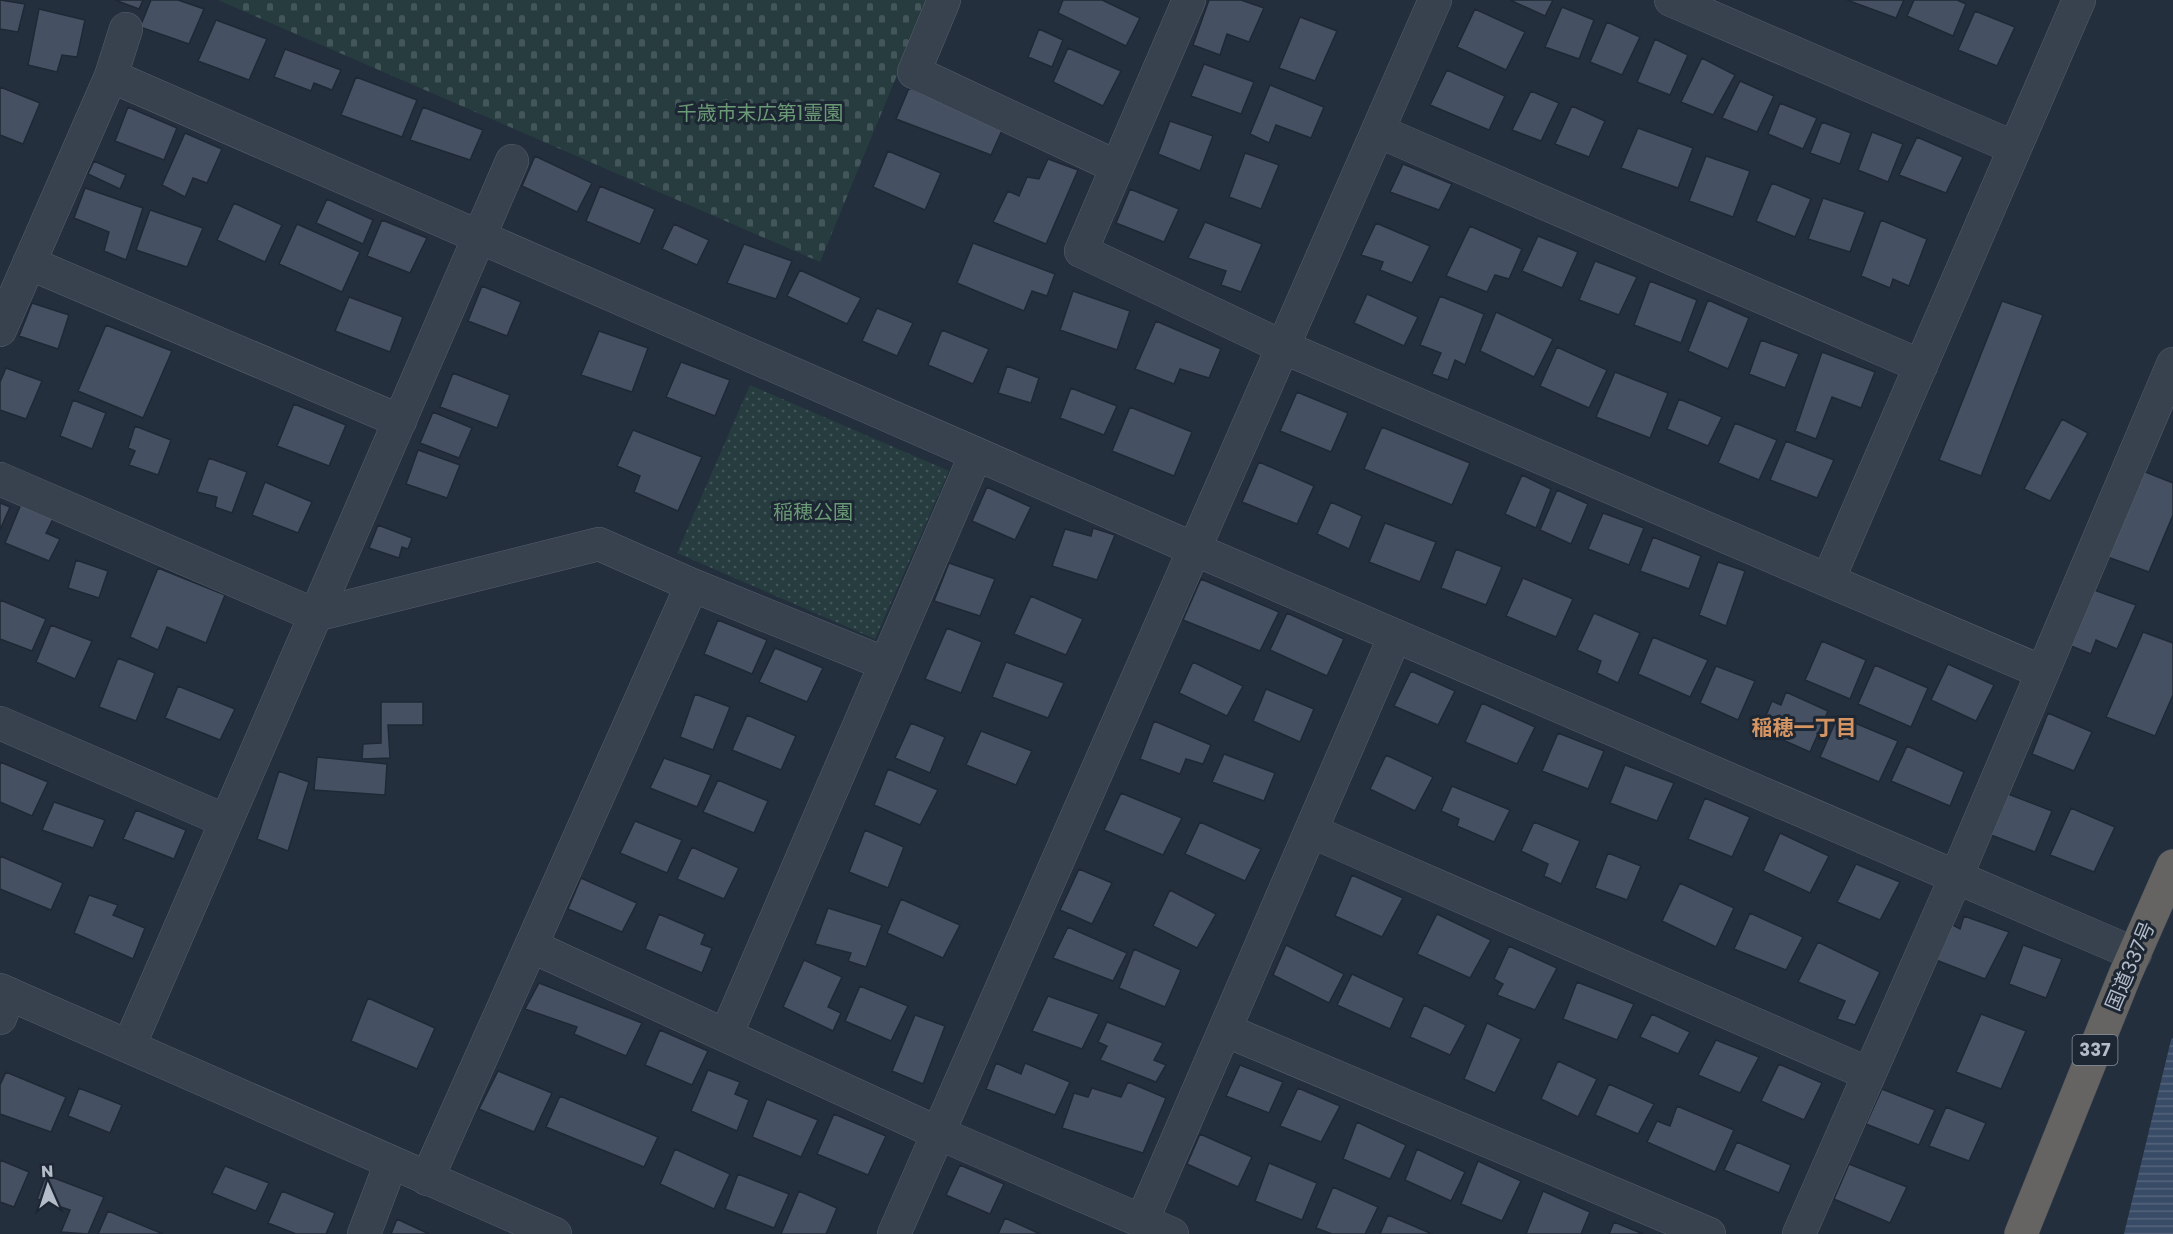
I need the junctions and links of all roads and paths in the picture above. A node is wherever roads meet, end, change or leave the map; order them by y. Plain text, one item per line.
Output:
1 (944, 0) edge
2 (1189, 0) edge
3 (1435, 0) edge
4 (1671, 0) edge
5 (2079, 0) edge
6 (126, 29) dead end
7 (111, 76) junction
8 (1377, 131) junction
9 (2015, 148) junction
10 (512, 160) dead end
11 (1117, 166) junction
12 (480, 237) junction
13 (29, 263) junction
14 (0, 330) edge
15 (1283, 347) junction
16 (2173, 364) edge
17 (1921, 366) junction
18 (399, 421) junction
19 (976, 454) junction
20 (0, 479) edge
21 (1194, 549) junction
22 (1828, 580) junction
23 (692, 585) junction
24 (315, 615) junction
25 (1395, 636) junction
26 (886, 664) junction
27 (2042, 672) junction
28 (0, 723) edge
29 (226, 821) junction
30 (1311, 831) junction
31 (2173, 866) edge
32 (1956, 877) junction
33 (531, 946) junction
34 (2135, 954) junction
35 (3, 1000) edge
36 (1225, 1030) junction
37 (726, 1035) junction
38 (129, 1046) junction
39 (1869, 1074) junction
40 (938, 1133) junction
41 (391, 1163) junction
42 (428, 1179) junction
43 (1142, 1221) junction
44 (364, 1234) edge
45 (555, 1234) edge
46 (894, 1234) edge
47 (1172, 1234) edge
48 (1709, 1234) edge
49 (1799, 1234) edge
50 (2021, 1234) edge

1 - 11 street
2 - 11 street
3 - 8 street
4 - 9 street
5 - 9 street
6 - 7 street
7 - 12 street
7 - 13 street
8 - 15 street
8 - 17 street
9 - 17 street
10 - 12 street
11 - 15 street
12 - 18 street
12 - 19 street
13 - 14 street
13 - 18 street
15 - 21 street
15 - 22 street
16 - 27 street
17 - 22 street
18 - 24 street
19 - 21 street
19 - 26 street
20 - 24 street
21 - 25 street
21 - 40 street
22 - 27 street
23 - 24 street
23 - 26 street
23 - 33 street
24 - 29 street
25 - 30 street
25 - 32 street
26 - 37 street
27 - 32 street
28 - 29 street
29 - 38 street
30 - 36 street
30 - 39 street
31 - 34 highway, 国道337号 / 337
32 - 34 street
32 - 39 street
33 - 37 street
33 - 42 street
34 - 50 highway, 国道337号 / 337
35 - 38 street
36 - 43 street
36 - 48 street
37 - 40 street
38 - 41 street
39 - 49 street
40 - 43 street
40 - 46 street
41 - 42 street
41 - 44 street
42 - 45 street
43 - 47 street

